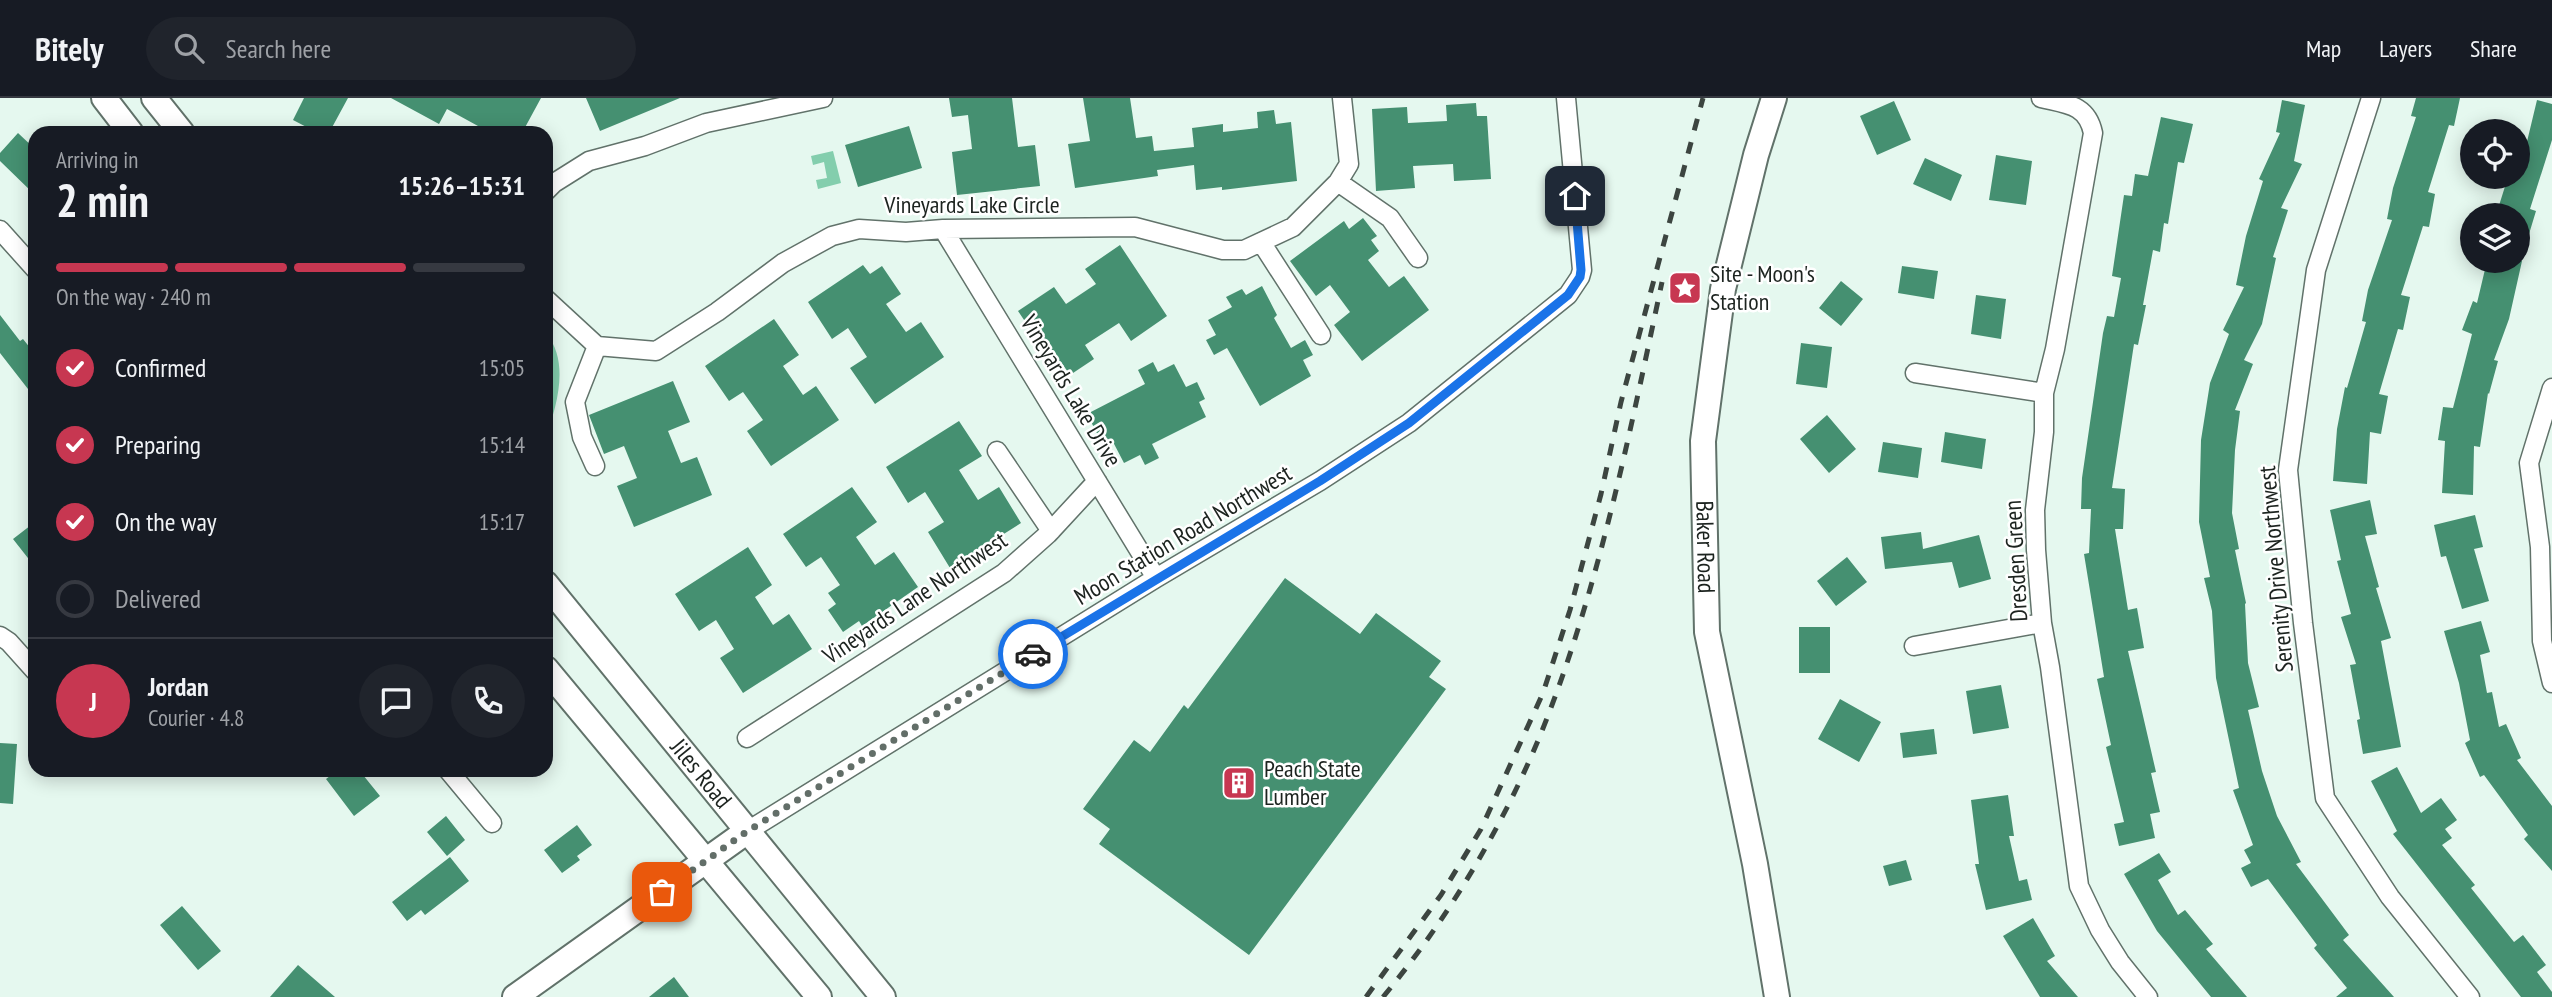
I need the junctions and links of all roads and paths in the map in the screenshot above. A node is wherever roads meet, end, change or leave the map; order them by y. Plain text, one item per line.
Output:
1 (104, 98) edge
2 (154, 98) edge
3 (823, 98) edge
4 (1342, 98) edge
5 (1566, 98) edge
6 (1774, 98) edge
7 (2041, 98) edge
8 (2371, 98) edge
9 (126, 126) edge
10 (176, 126) edge
11 (1338, 182) junction
12 (553, 184) edge
13 (943, 229) junction
14 (0, 230) edge
15 (1261, 242) junction
16 (1418, 258) dead end
17 (28, 261) edge
18 (553, 305) edge
19 (1321, 335) dead end
20 (597, 346) junction
21 (1914, 373) dead end
22 (2552, 388) edge
23 (2044, 393) junction
24 (997, 451) dead end
25 (595, 466) dead end
26 (1097, 481) junction
27 (1051, 530) junction
28 (2546, 546) edge
29 (1156, 578) junction
30 (553, 593) edge
31 (2042, 623) junction
32 (0, 636) edge
33 (1914, 646) dead end
34 (28, 663) edge
35 (553, 677) edge
36 (2552, 683) edge
37 (747, 738) dead end
38 (454, 777) edge
39 (492, 823) dead end
40 (746, 832) junction
41 (705, 861) junction
42 (515, 997) edge
43 (818, 997) edge
44 (883, 997) edge
45 (1777, 997) edge
46 (2148, 997) edge
47 (2470, 997) edge

1 - 9 street
2 - 10 street
3 - 12 street
4 - 11 street, Vineyards Lake Circle
5 - 29 street, Moon Station Road Northwest
6 - 45 street, Baker Road
7 - 23 street, Dresden Green
8 - 47 street, Serenity Drive Northwest
11 - 15 street, Vineyards Lake Circle
11 - 16 street
13 - 15 street, Vineyards Lake Circle
13 - 20 street, Vineyards Lake Circle
13 - 26 street, Vineyards Lake Drive
14 - 17 street
15 - 19 street
18 - 20 street
20 - 25 street
21 - 23 street
22 - 28 street
23 - 31 street, Dresden Green
24 - 27 street
26 - 27 street, Vineyards Lane Northwest
26 - 29 street, Vineyards Lake Drive
27 - 37 street, Vineyards Lane Northwest
28 - 36 street
29 - 40 street, Moon Station Road Northwest
30 - 40 street, Jiles Road
31 - 33 street
31 - 46 street, Dresden Green
32 - 34 street
35 - 41 street, Jiles Road
38 - 39 street
40 - 41 street
40 - 44 street, Jiles Road
41 - 42 street
41 - 43 street, Jiles Road

